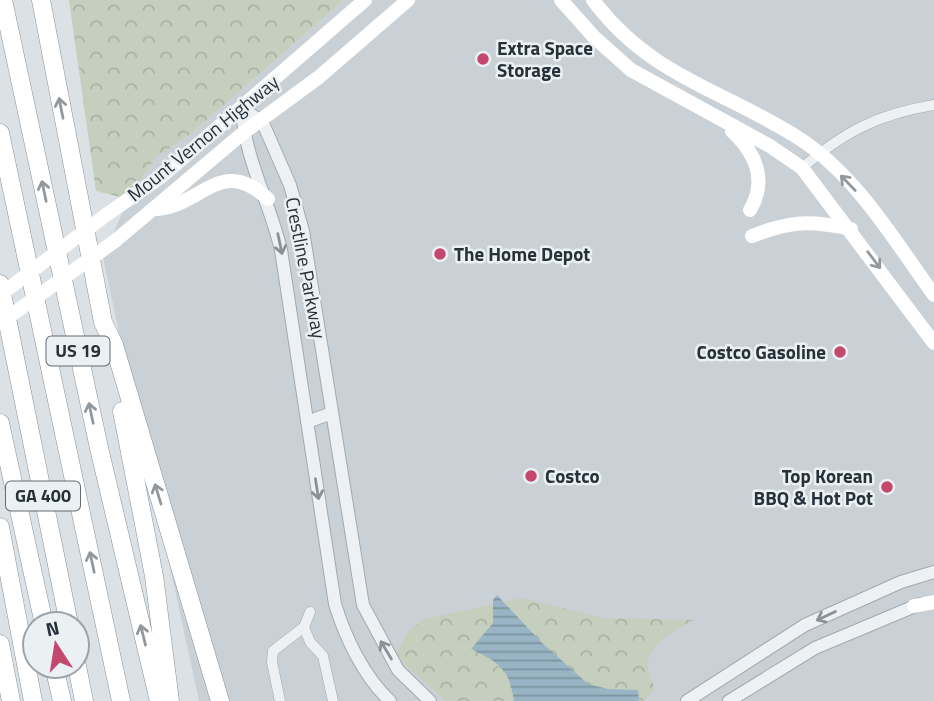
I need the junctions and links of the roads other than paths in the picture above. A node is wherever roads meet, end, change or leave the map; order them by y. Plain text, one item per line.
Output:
1 (3, 0) edge
2 (41, 0) edge
3 (365, 0) edge
4 (408, 0) edge
5 (561, 0) edge
6 (593, 0) edge
7 (934, 105) edge
8 (242, 109) junction
9 (718, 118) junction
10 (262, 121) junction
11 (0, 133) edge
12 (243, 133) junction
13 (819, 153) junction
14 (802, 167) junction
15 (268, 199) junction
16 (156, 209) junction
17 (750, 210) dead end
18 (851, 229) junction
19 (752, 236) dead end
20 (0, 285) edge
21 (0, 295) edge
22 (934, 295) edge
23 (103, 322) junction
24 (0, 323) edge
25 (934, 343) edge
26 (331, 413) junction
27 (307, 422) junction
28 (0, 423) edge
29 (0, 527) edge
30 (30, 561) junction
31 (934, 572) edge
32 (860, 600) junction
33 (934, 600) edge
34 (914, 606) joint
35 (34, 610) edge
36 (41, 610) edge
37 (66, 610) edge
38 (310, 612) dead end
39 (870, 622) junction
40 (304, 627) junction
41 (0, 644) edge
42 (39, 680) edge
43 (57, 680) edge
44 (80, 680) edge
45 (12, 701) edge
46 (33, 701) edge
47 (41, 701) edge
48 (62, 701) edge
49 (84, 701) edge
50 (121, 701) edge
51 (159, 701) edge
52 (170, 701) edge
53 (220, 701) edge
54 (280, 701) edge
55 (333, 701) edge
56 (390, 701) edge
57 (430, 701) edge
58 (687, 701) edge
59 (729, 701) edge

51 -> 1 highway, US 19
23 -> 2 highway
3 - 8 main road, Mount Vernon Highway
4 - 10 main road, Mount Vernon Highway
5 - 9 main road
6 - 13 main road
7 - 13 street
8 - 10 street
8 - 12 street, Crestline Parkway
8 - 21 main road, Mount Vernon Highway, bridge
9 - 14 main road
9 - 17 main road
10 - 12 main road, Mount Vernon Highway
10 - 26 street, Crestline Parkway
50 -> 11 highway, US 19
12 - 15 street, Crestline Parkway
12 - 16 main road, Mount Vernon Highway
13 - 14 street
22 -> 13 main road
14 - 18 main road
15 - 16 main road
15 -> 27 street, Crestline Parkway
16 - 24 main road, Mount Vernon Highway, bridge
18 - 19 main road
18 -> 25 main road
20 - 37 highway, GA 400
23 - 52 highway
53 -> 23 highway
26 - 27 street
57 -> 26 street, Crestline Parkway
27 -> 56 street, Crestline Parkway
28 - 30 highway
29 - 46 highway
30 - 35 highway
30 - 36 highway
31 - 32 street
32 - 39 street
32 -> 58 street
33 - 34 main road
34 - 39 street
38 - 40 street
39 - 59 street
40 - 54 street
40 - 55 street
41 - 45 highway
42 - 47 highway
43 - 48 highway
44 - 49 highway

